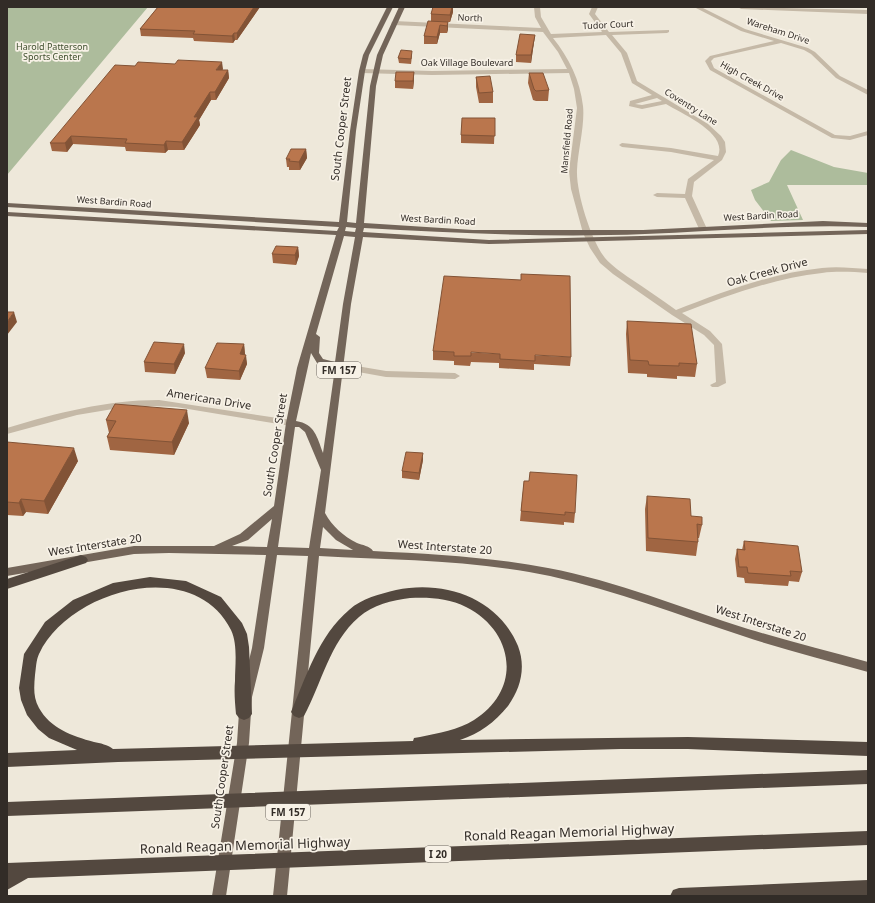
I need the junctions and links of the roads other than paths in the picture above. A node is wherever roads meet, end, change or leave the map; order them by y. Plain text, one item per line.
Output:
1 (390, 7) edge
2 (402, 7) edge
3 (537, 7) edge
4 (596, 7) edge
5 (706, 7) edge
6 (741, 7) edge
7 (698, 8) edge
8 (868, 12) edge
9 (394, 23) junction
10 (545, 30) junction
11 (667, 31) dead end
12 (606, 34) junction
13 (550, 36) junction
14 (783, 41) junction
15 (362, 70) junction
16 (376, 71) junction
17 (571, 71) junction
18 (868, 93) edge
19 (658, 96) junction
20 (667, 102) junction
21 (868, 133) edge
22 (622, 145) dead end
23 (720, 159) junction
24 (657, 195) dead end
25 (688, 196) junction
26 (7, 205) edge
27 (138, 213) junction
28 (7, 214) edge
29 (134, 222) junction
30 (343, 225) junction
31 (868, 225) edge
32 (360, 226) junction
33 (703, 229) junction
34 (868, 232) edge
35 (341, 234) junction
36 (359, 235) junction
37 (588, 236) junction
38 (868, 271) edge
39 (675, 313) junction
40 (317, 319) junction
41 (339, 366) junction
42 (455, 376) dead end
43 (715, 386) dead end
44 (291, 423) junction
45 (7, 431) edge
46 (325, 469) junction
47 (279, 508) junction
48 (319, 512) junction
49 (209, 550) junction
50 (272, 552) junction
51 (314, 552) junction
52 (386, 556) junction
53 (81, 560) junction
54 (7, 572) edge
55 (7, 584) edge
56 (868, 667) edge
57 (299, 712) junction
58 (244, 714) junction
59 (868, 748) edge
60 (353, 750) junction
61 (118, 755) junction
62 (7, 760) edge
63 (868, 777) edge
64 (7, 809) edge
65 (868, 838) edge
66 (25, 870) junction
67 (7, 871) edge
68 (7, 882) edge
69 (868, 888) edge
70 (219, 896) edge
71 (280, 896) edge
72 (679, 896) edge

1 - 9 main road
1 - 15 main road, South Cooper Street / FM 157
2 - 9 main road, FM 157
3 - 10 street, Mansfield Road
4 - 12 street, Coventry Lane
5 - 7 street
6 - 8 street
7 - 14 street, Wareham Drive
9 - 10 street, North
9 - 16 main road, FM 157
10 - 13 street, Mansfield Road
11 - 12 street, Tudor Court
12 - 13 street, Tudor Court
12 - 19 street, Coventry Lane
13 - 17 street, Mansfield Road
14 - 18 street, Wareham Drive
14 - 21 street, High Creek Drive
15 - 16 street, Oak Village Boulevard
15 - 30 main road, South Cooper Street / FM 157
16 - 17 street, Oak Village Boulevard
16 - 32 main road, FM 157
17 - 37 street, Mansfield Road
19 - 20 street, Coventry Lane
19 - 20 street
20 - 23 street, Coventry Lane
22 - 23 street
23 - 25 street
24 - 25 street
25 - 33 street
26 - 27 main road, West Bardin Road
27 - 29 main road
27 - 30 main road, West Bardin Road
28 - 29 main road, West Bardin Road
29 - 35 main road, West Bardin Road
30 - 32 main road, West Bardin Road
30 - 35 main road, South Cooper Street / FM 157
31 - 33 main road, West Bardin Road
32 - 36 main road, FM 157
32 - 37 main road, West Bardin Road
33 - 37 main road, West Bardin Road
34 - 37 main road, West Bardin Road
35 - 36 main road, West Bardin Road
35 - 40 main road, South Cooper Street / FM 157
36 - 37 main road, West Bardin Road
36 - 41 main road, FM 157
37 - 39 street, Mansfield Road
38 - 39 street, Oak Creek Drive
39 - 43 street, Mansfield Road
40 - 41 main road
40 - 44 main road, South Cooper Street / FM 157
41 - 42 street
41 - 46 main road, FM 157
44 - 45 street, Americana Drive
44 - 46 main road
44 - 47 main road, South Cooper Street / FM 157
46 - 48 main road, FM 157
47 - 49 main road
47 - 50 main road, South Cooper Street / FM 157
48 - 51 main road, FM 157
48 - 52 main road
49 - 50 main road, West Interstate 20
49 - 53 main road, West Interstate 20
50 - 51 main road, West Interstate 20
50 - 58 main road, South Cooper Street / FM 157
51 - 52 main road, West Interstate 20
51 - 57 main road, FM 157
52 - 56 main road, West Interstate 20
53 - 54 main road, West Interstate 20
53 - 55 highway
57 - 60 highway
57 - 71 main road, FM 157
58 - 61 highway
58 - 70 main road, South Cooper Street / FM 157
59 - 60 highway
60 - 61 highway
61 - 62 highway
63 - 64 highway
65 - 66 highway, Ronald Reagan Memorial Highway / I 20
66 - 67 highway, Ronald Reagan Memorial Highway / I 20
66 - 68 highway
69 - 72 highway

